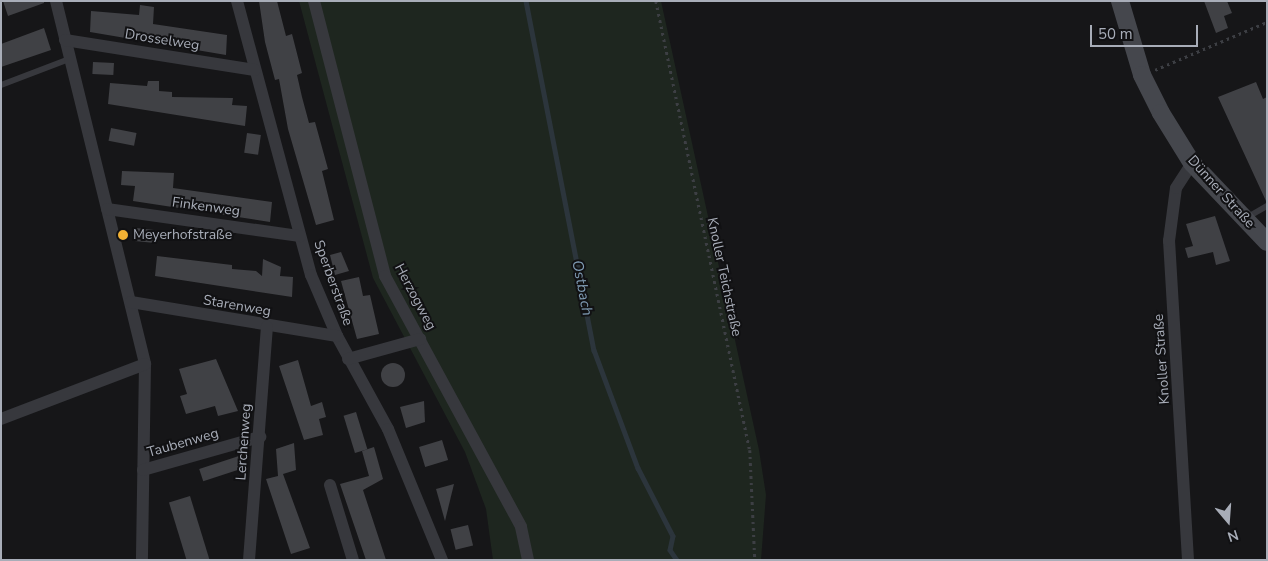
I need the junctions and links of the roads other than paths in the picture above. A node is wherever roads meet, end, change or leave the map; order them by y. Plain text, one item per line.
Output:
1 (56, 1) edge
2 (237, 1) edge
3 (314, 1) edge
4 (1120, 1) edge
5 (65, 40) junction
6 (69, 59) junction
7 (256, 70) junction
8 (1, 85) edge
9 (1192, 163) junction
10 (1267, 206) edge
11 (107, 209) junction
12 (1244, 219) junction
13 (300, 236) junction
14 (1267, 242) edge
15 (131, 302) junction
16 (267, 326) junction
17 (337, 336) junction
18 (420, 339) junction
19 (348, 359) junction
20 (145, 364) junction
21 (1, 419) edge
22 (260, 437) junction
23 (143, 470) junction
24 (330, 486) dead end
25 (440, 559) edge
26 (142, 560) edge
27 (249, 560) edge
28 (353, 560) edge
29 (528, 560) edge
30 (1188, 560) edge

1 - 5 street
2 - 7 street, Sperberstraße
3 - 18 street, Herzogweg
4 - 9 street, Dünner Straße
5 - 6 street
5 - 7 street, Drosselweg
6 - 8 lane
6 - 11 street
7 - 13 street, Sperberstraße
9 - 12 street, Dünner Straße
9 - 30 street, Knoller Straße
10 - 12 lane
11 - 13 street, Finkenweg
11 - 15 street
12 - 14 street, Dünner Straße
13 - 17 street, Sperberstraße
15 - 16 street, Starenweg
15 - 20 street
16 - 17 street, Starenweg
16 - 22 street, Lerchenweg
17 - 19 street, Sperberstraße
18 - 19 street
18 - 29 street, Herzogweg
19 - 25 street, Sperberstraße
20 - 21 street
20 - 23 street
22 - 23 street, Taubenweg
22 - 27 street, Lerchenweg
23 - 26 street
24 - 28 street

